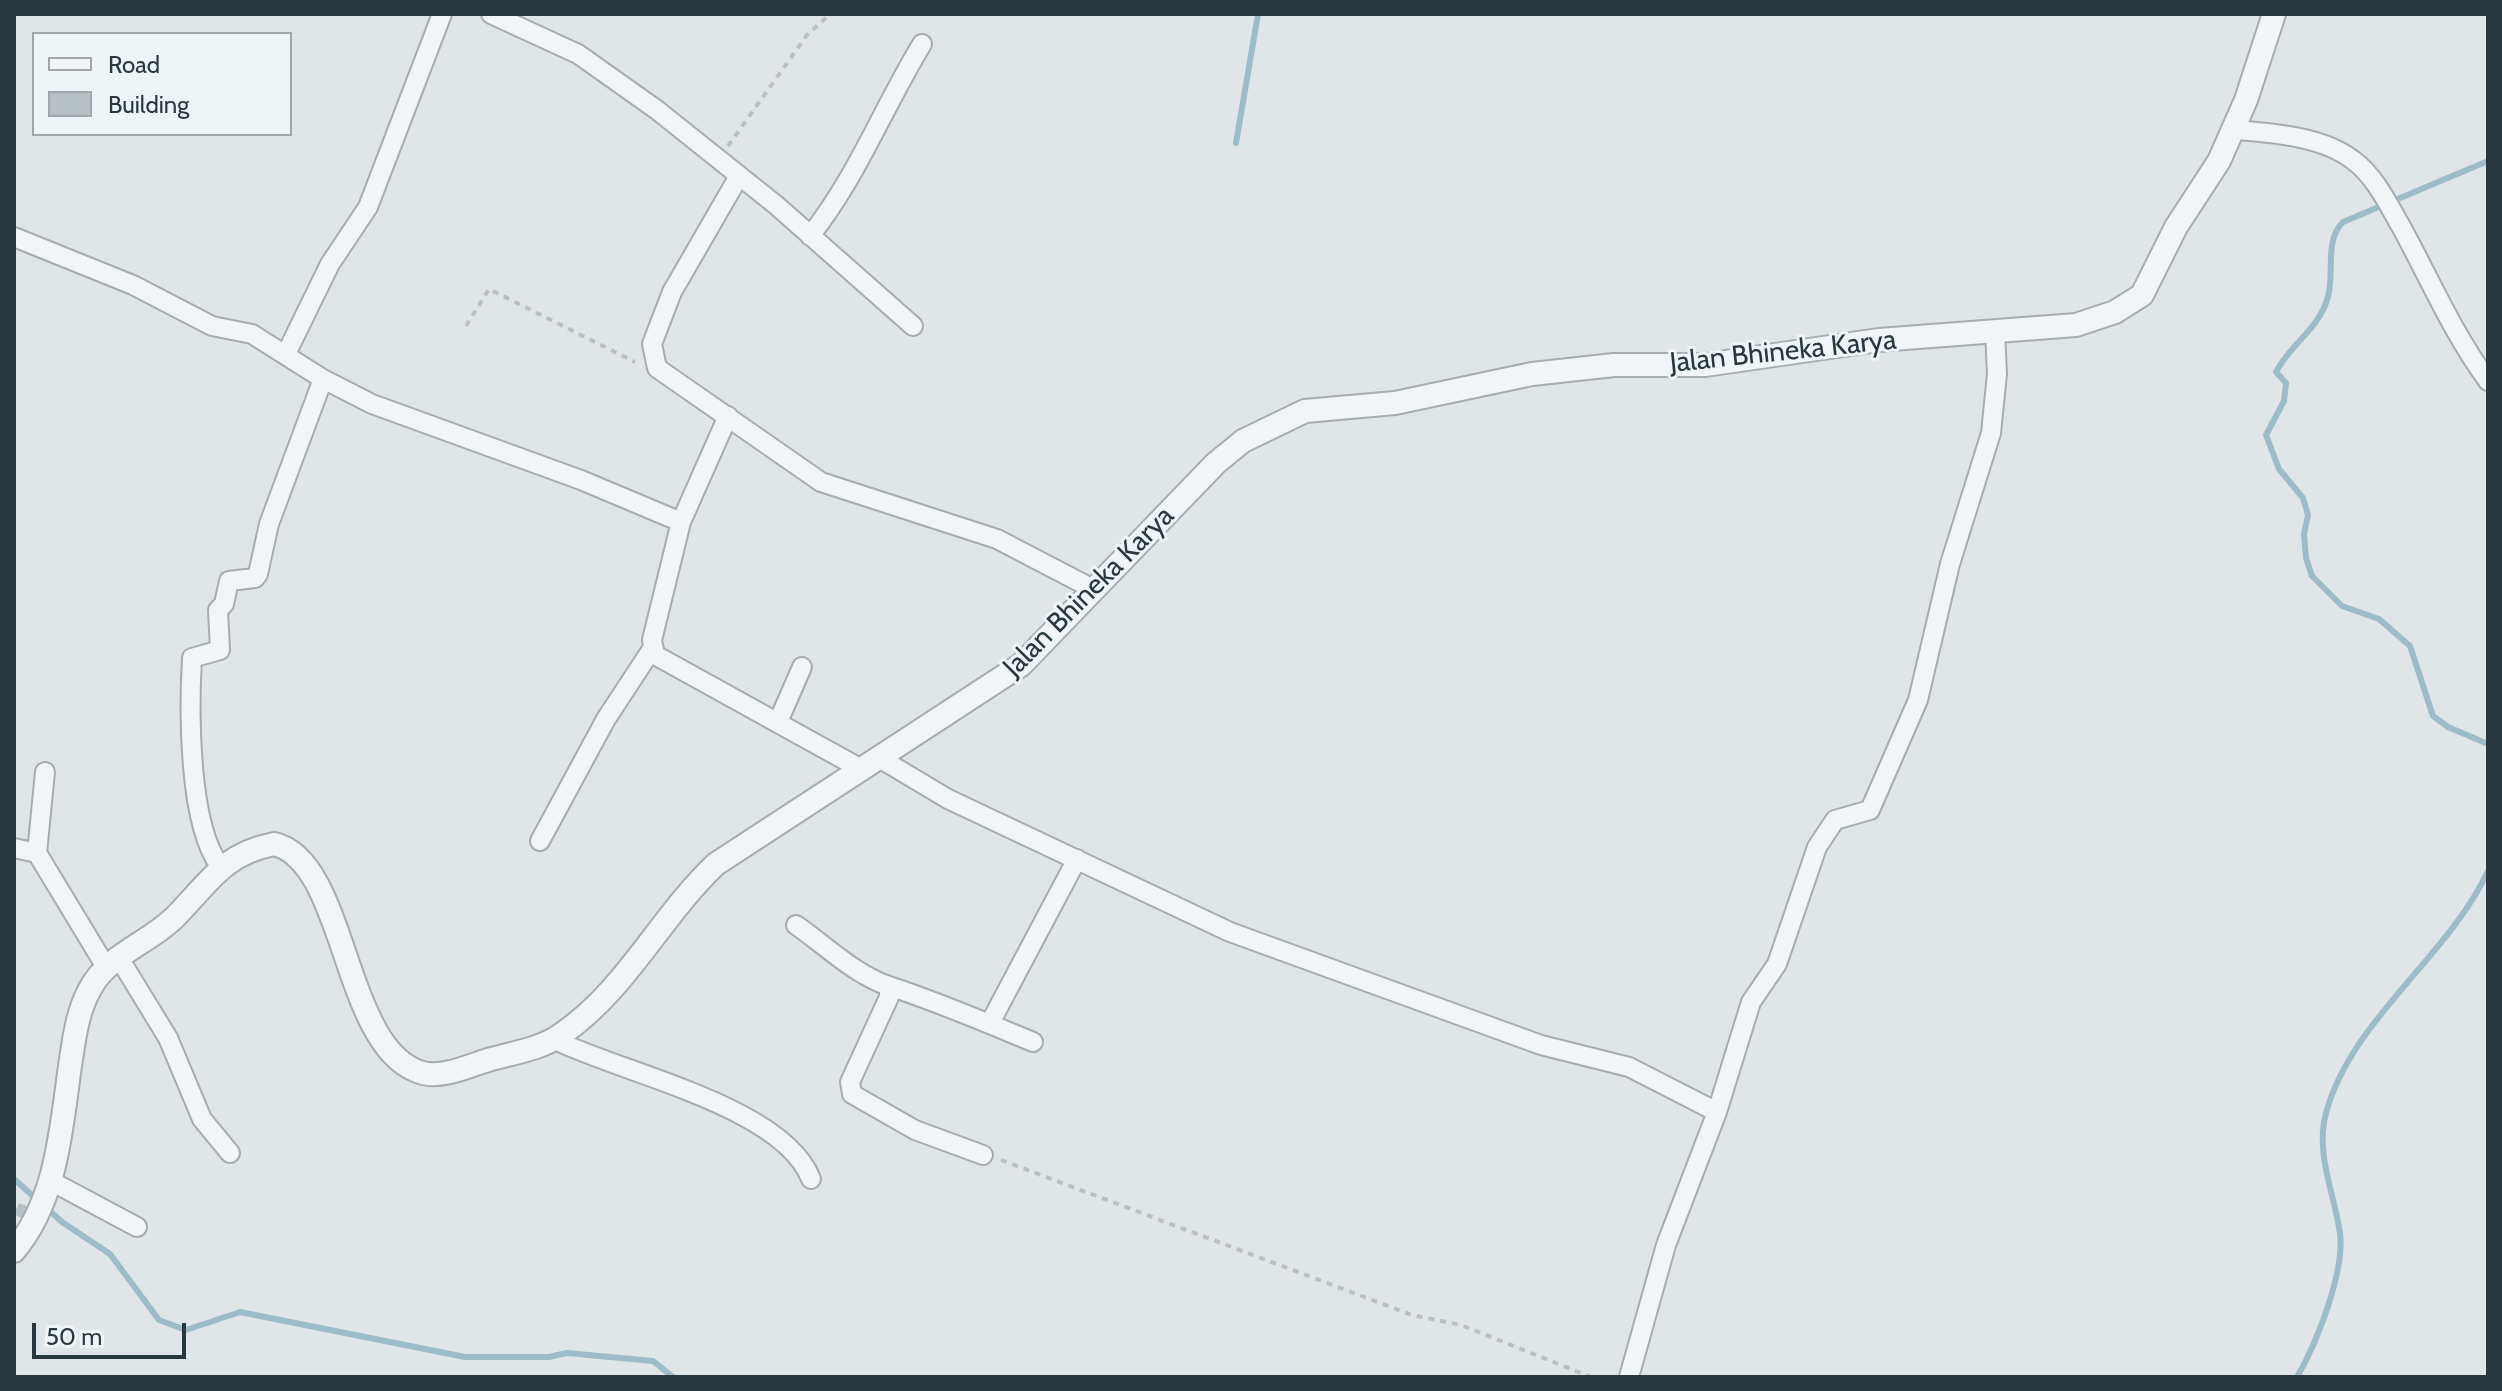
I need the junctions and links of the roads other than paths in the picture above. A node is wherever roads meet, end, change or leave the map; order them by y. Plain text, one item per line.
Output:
1 (442, 14) edge
2 (491, 14) edge
3 (2274, 14) edge
4 (922, 44) dead end
5 (2235, 130) junction
6 (739, 176) junction
7 (810, 236) junction
8 (14, 237) edge
9 (913, 326) dead end
10 (1995, 332) junction
11 (286, 354) junction
12 (323, 379) junction
13 (2488, 381) edge
14 (728, 416) junction
15 (681, 522) junction
16 (1095, 590) junction
17 (652, 649) junction
18 (802, 667) dead end
19 (778, 722) junction
20 (872, 764) junction
21 (45, 772) dead end
22 (540, 841) dead end
23 (14, 848) edge
24 (37, 853) junction
25 (1077, 859) junction
26 (220, 866) junction
27 (796, 925) dead end
28 (113, 962) junction
29 (889, 986) junction
30 (990, 1023) junction
31 (553, 1039) junction
32 (1033, 1042) dead end
33 (1717, 1112) junction
34 (230, 1153) dead end
35 (983, 1155) road end
36 (811, 1179) dead end
37 (48, 1185) junction
38 (137, 1227) dead end
39 (14, 1251) edge
40 (1629, 1377) edge

1 - 11 street
2 - 6 street
3 - 5 street, Jalan Bhineka Karya
4 - 7 street
5 - 10 street, Jalan Bhineka Karya
5 - 13 street
6 - 7 street
6 - 14 street
7 - 9 street
8 - 11 street
10 - 16 street, Jalan Bhineka Karya
10 - 33 street
11 - 12 street
12 - 15 street
12 - 26 street
14 - 15 street
14 - 16 street
15 - 17 street
16 - 20 street, Jalan Bhineka Karya
17 - 19 street
17 - 22 street
18 - 19 street
19 - 20 street
20 - 25 street
20 - 31 street, Jalan Bhineka Karya
21 - 24 street
23 - 24 street
24 - 28 street
25 - 30 street
25 - 33 street
26 - 28 street, Jalan Bhineka Karya
26 - 31 street, Jalan Bhineka Karya
27 - 29 street
28 - 34 street
28 - 37 street, Jalan Bhineka Karya
29 - 30 street
29 - 35 street
30 - 32 street
31 - 36 street
33 - 40 street
37 - 38 street
37 - 39 street, Jalan Bhineka Karya

